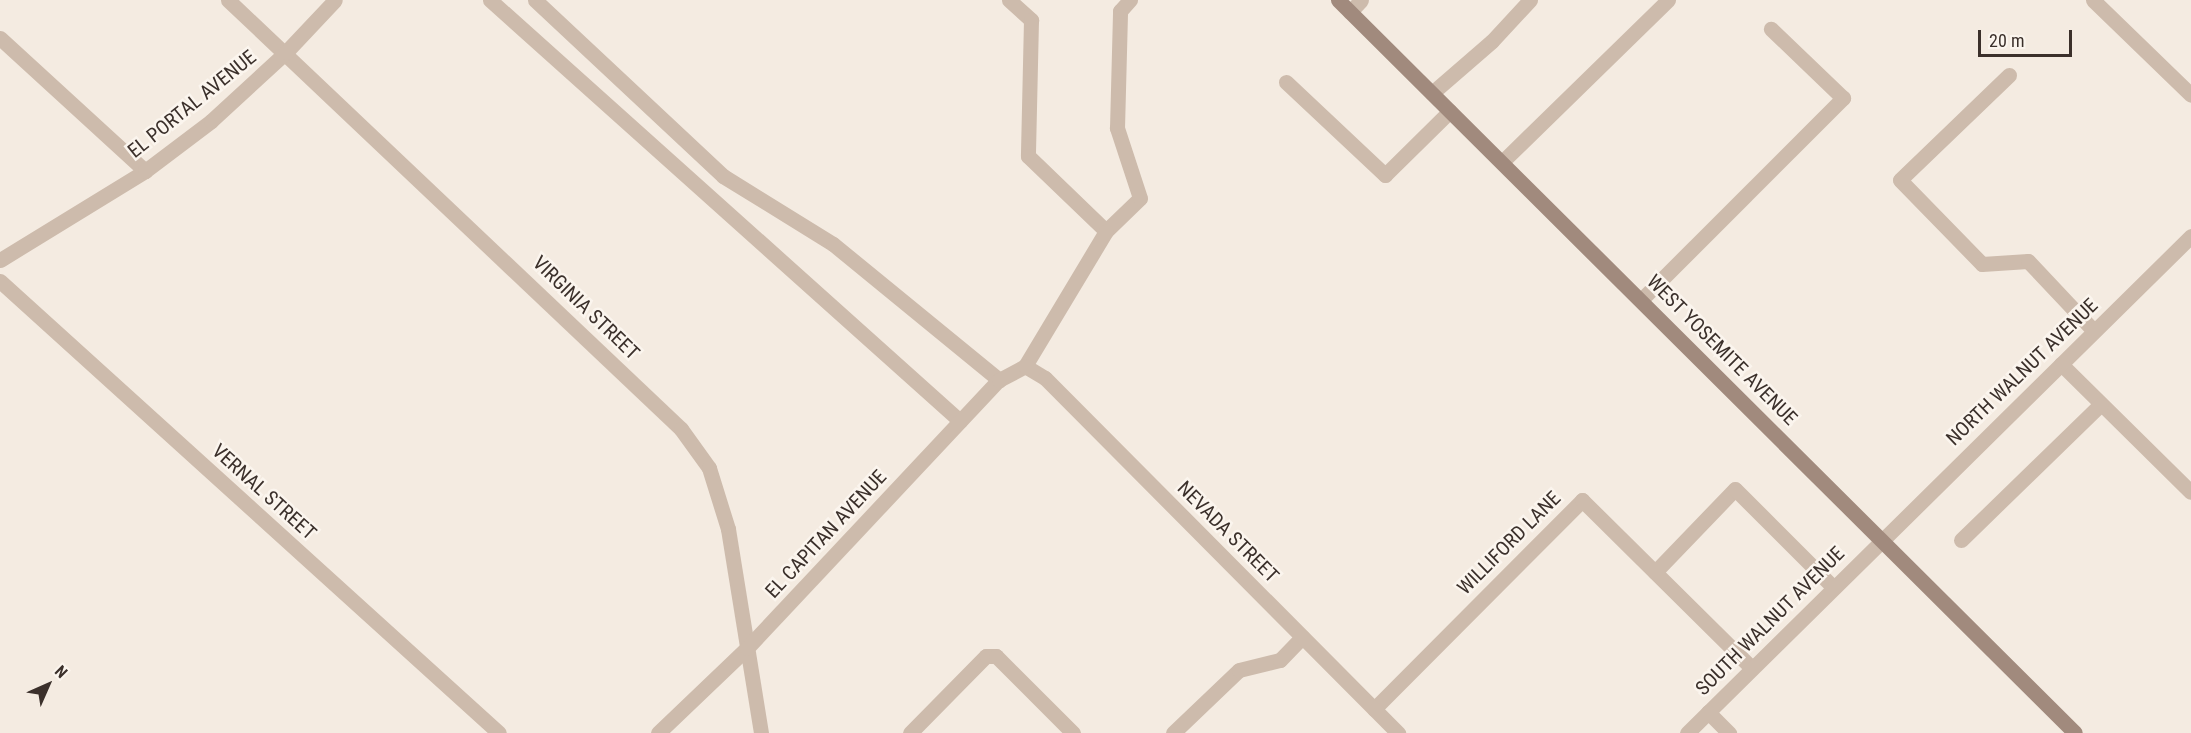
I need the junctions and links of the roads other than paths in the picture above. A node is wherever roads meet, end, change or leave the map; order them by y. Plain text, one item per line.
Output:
1 (228, 0) edge
2 (335, 0) edge
3 (490, 0) edge
4 (536, 0) edge
5 (1009, 0) edge
6 (1130, 0) edge
7 (1338, 0) edge
8 (1361, 0) edge
9 (1530, 0) edge
10 (1668, 0) edge
11 (2093, 0) edge
12 (1350, 12) junction
13 (1771, 29) dead end
14 (0, 38) edge
15 (286, 52) junction
16 (2009, 75) dead end
17 (1286, 82) dead end
18 (1432, 93) junction
19 (2191, 95) edge
20 (1450, 111) junction
21 (1502, 162) junction
22 (145, 171) junction
23 (1106, 231) junction
24 (2191, 236) edge
25 (0, 260) edge
26 (0, 281) edge
27 (1641, 300) junction
28 (2094, 331) junction
29 (2061, 364) junction
30 (1025, 366) junction
31 (999, 380) junction
32 (2101, 404) junction
33 (960, 421) junction
34 (2191, 492) edge
35 (1882, 538) junction
36 (1961, 540) dead end
37 (1655, 572) junction
38 (1833, 587) junction
39 (1302, 636) junction
40 (747, 648) junction
41 (1752, 668) junction
42 (1374, 709) junction
43 (1708, 712) junction
44 (499, 733) edge
45 (658, 733) edge
46 (761, 733) edge
47 (910, 733) edge
48 (1073, 733) edge
49 (1173, 733) edge
50 (1398, 733) edge
51 (1687, 733) edge
52 (1729, 733) edge
53 (2075, 733) edge

1 - 15 street, VIRGINIA STREET
2 - 15 street, EL PORTAL AVENUE
3 - 33 street
4 - 31 street
5 - 23 street
6 - 23 street
7 - 12 main road, WEST YOSEMITE AVENUE
8 - 12 street
9 - 18 street
10 - 21 street
11 - 19 street
12 - 18 main road, WEST YOSEMITE AVENUE
13 - 27 street
14 - 22 street
15 - 22 street, EL PORTAL AVENUE
15 - 40 street, VIRGINIA STREET
16 - 28 street
17 - 20 street
18 - 20 main road, WEST YOSEMITE AVENUE
20 - 21 main road, WEST YOSEMITE AVENUE
21 - 27 main road, WEST YOSEMITE AVENUE
22 - 25 street, EL PORTAL AVENUE
23 - 30 street
24 - 28 street, NORTH WALNUT AVENUE
26 - 44 street, VERNAL STREET
27 - 35 main road, WEST YOSEMITE AVENUE
28 - 29 street, NORTH WALNUT AVENUE
29 - 32 street
29 - 35 street, NORTH WALNUT AVENUE
30 - 31 street, EL CAPITAN AVENUE
30 - 39 street, NEVADA STREET
31 - 33 street, EL CAPITAN AVENUE
32 - 34 street
32 - 36 street
33 - 40 street, EL CAPITAN AVENUE
35 - 38 street, SOUTH WALNUT AVENUE
35 - 53 main road, WEST YOSEMITE AVENUE
37 - 38 street
37 - 41 street, WILLIFORD LANE
37 - 42 street, WILLIFORD LANE
38 - 41 street, SOUTH WALNUT AVENUE
39 - 42 street, NEVADA STREET
39 - 49 street
40 - 45 street, EL CAPITAN AVENUE
40 - 46 street, VIRGINIA STREET
41 - 43 street, SOUTH WALNUT AVENUE
42 - 50 street, NEVADA STREET
43 - 51 street, SOUTH WALNUT AVENUE
43 - 52 street
47 - 48 street

